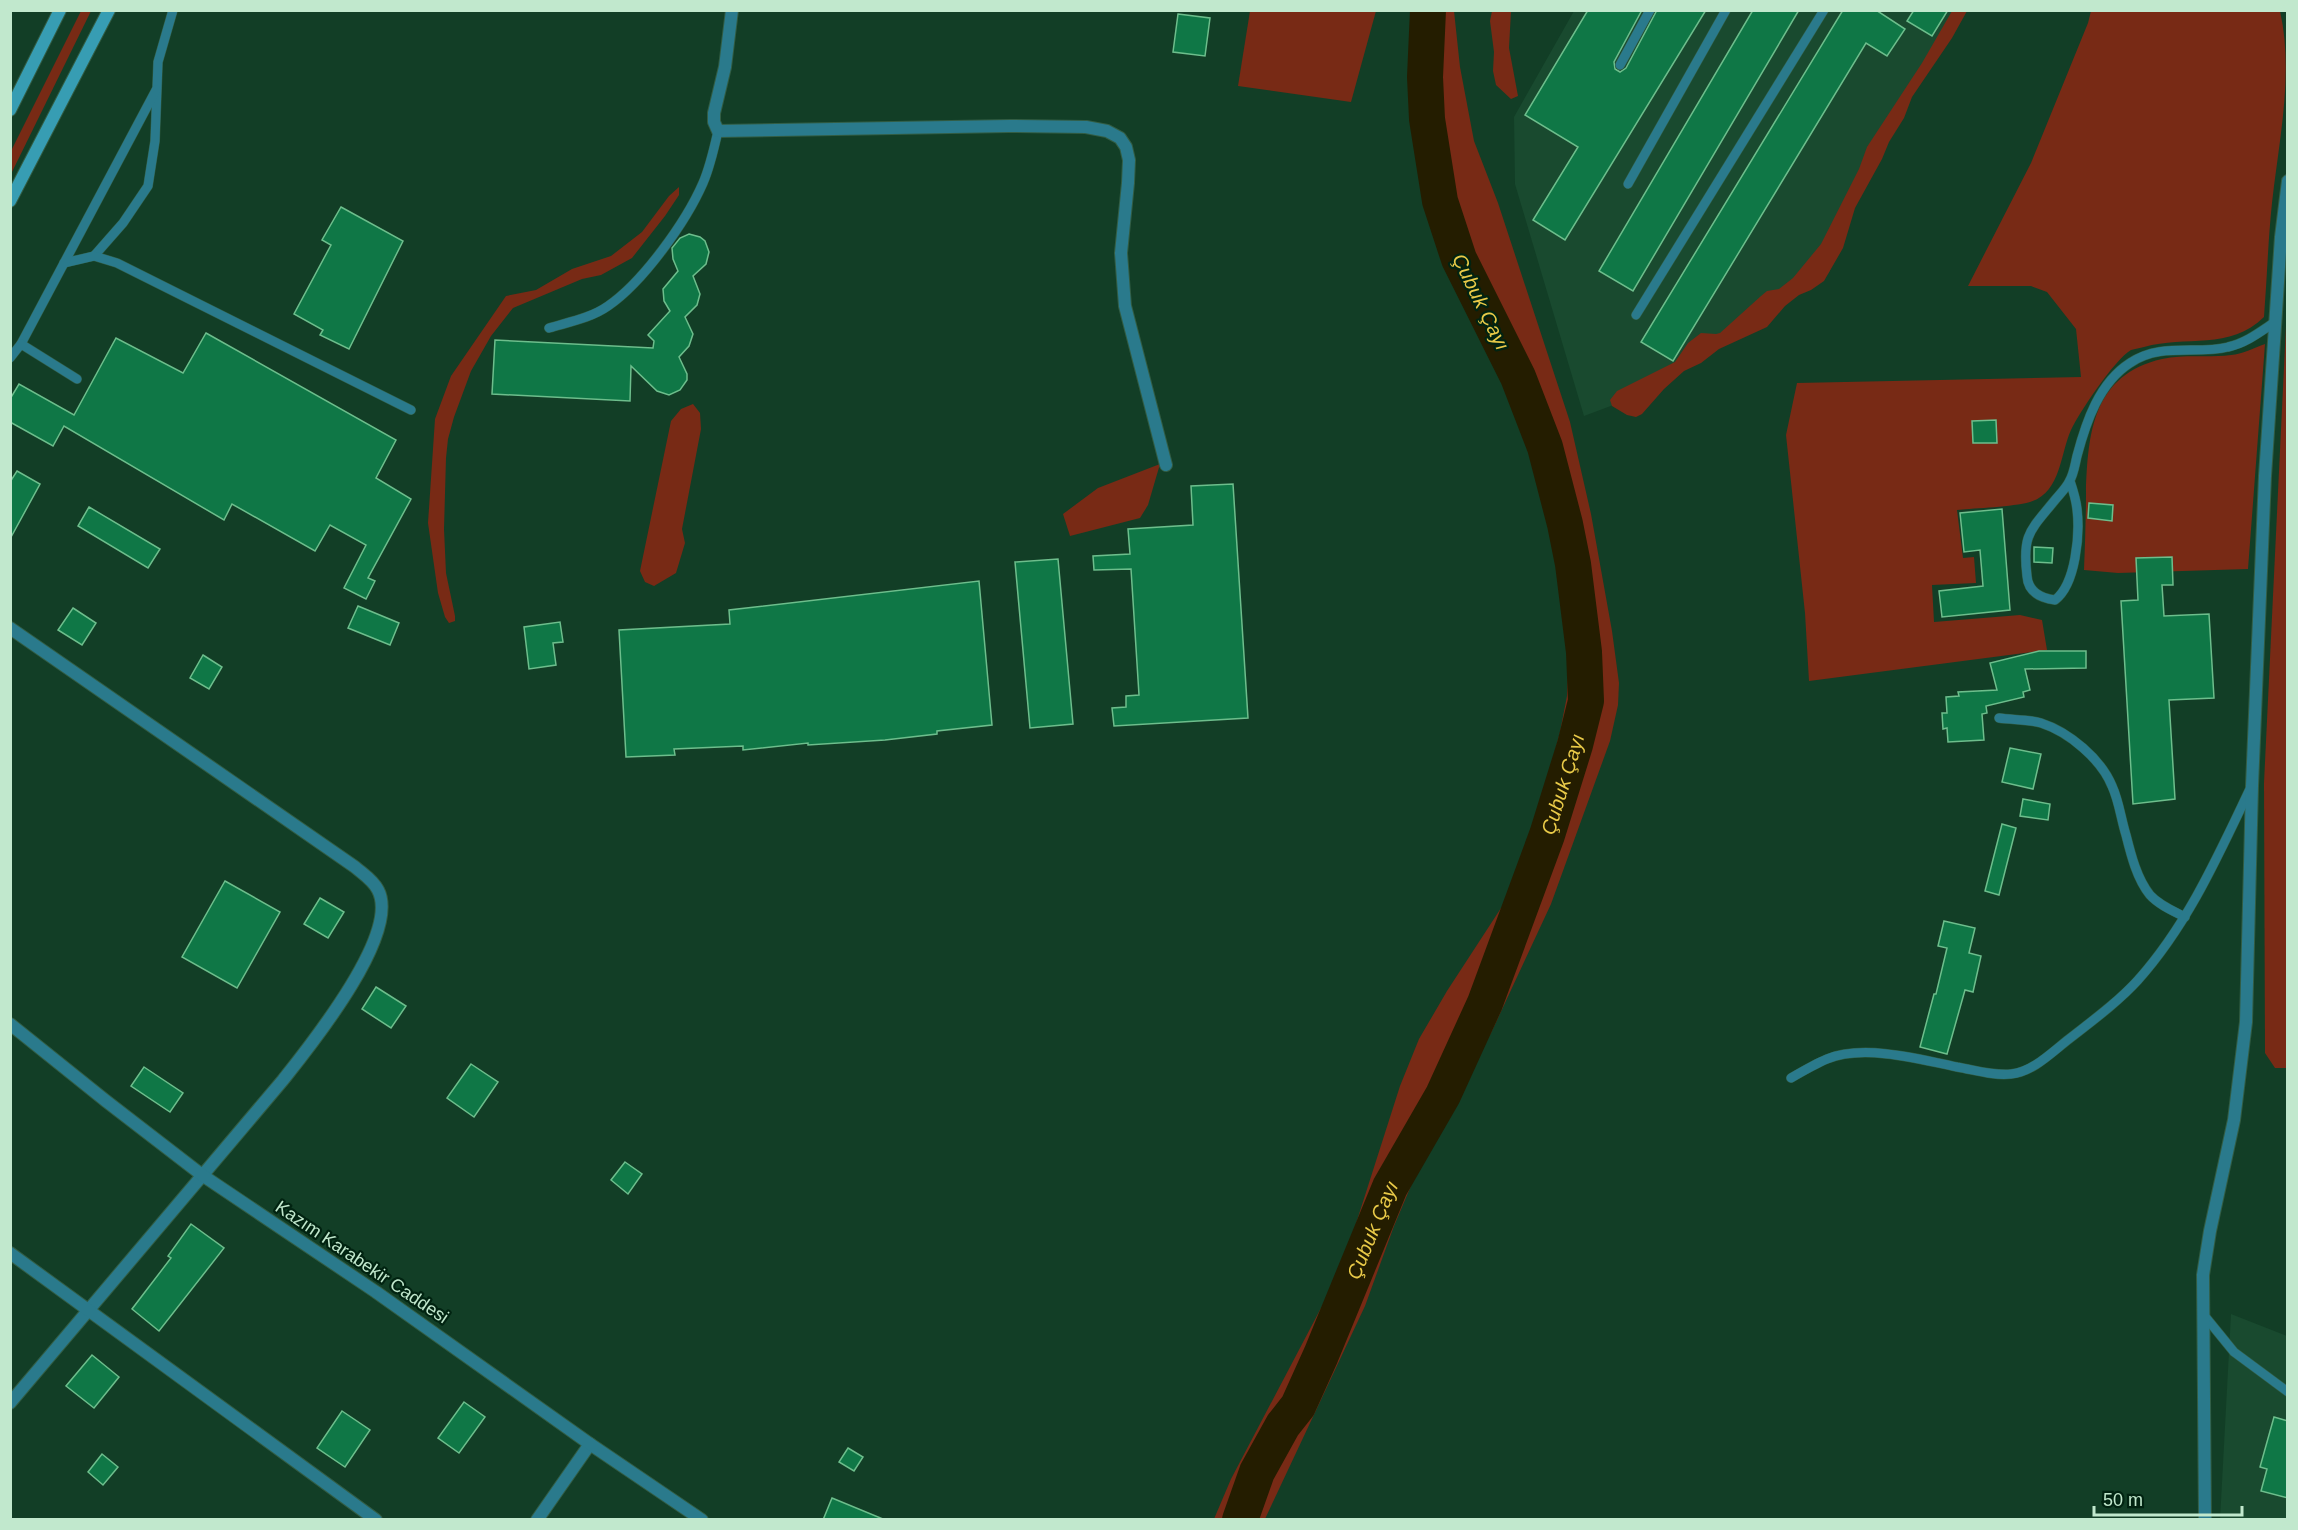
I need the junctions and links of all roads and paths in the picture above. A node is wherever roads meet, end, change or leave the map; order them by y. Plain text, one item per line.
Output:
1 (60, 10) edge
2 (109, 10) edge
3 (173, 10) edge
4 (732, 10) edge
5 (1650, 10) edge
6 (1726, 10) edge
7 (1824, 10) edge
8 (1620, 64) dead end
9 (156, 90) junction
10 (10, 110) edge
11 (718, 131) junction
12 (2288, 181) edge
13 (1628, 184) dead end
14 (10, 201) edge
15 (94, 256) junction
16 (64, 263) junction
17 (1636, 315) dead end
18 (2275, 322) junction
19 (549, 328) dead end
20 (21, 344) junction
21 (10, 358) edge
22 (77, 379) dead end
23 (411, 410) dead end
24 (1166, 465) dead end
25 (2070, 481) junction
26 (10, 628) edge
27 (1999, 718) dead end
28 (2252, 786) junction
29 (2185, 917) junction
30 (10, 1024) edge
31 (1791, 1078) dead end
32 (202, 1175) junction
33 (10, 1253) edge
34 (88, 1310) junction
35 (2203, 1314) junction
36 (2288, 1392) edge
37 (10, 1402) edge
38 (590, 1444) junction
39 (375, 1520) edge
40 (537, 1520) edge
41 (702, 1520) edge
42 (2205, 1520) edge

1 - 10 main road
2 - 14 main road
3 - 9 lane
4 - 11 street
5 - 8 lane
6 - 13 lane
7 - 17 lane
9 - 15 lane
9 - 16 lane
11 - 19 lane
11 - 24 street
12 - 18 street
15 - 16 lane
15 - 23 lane
16 - 20 lane
18 - 25 lane
18 - 28 street
20 - 21 lane
20 - 22 lane
25 - 25 lane
26 - 32 street
27 - 29 lane
28 - 29 lane
28 - 35 street
29 - 31 lane
30 - 32 street, Kazım Karabekir Caddesi
32 - 34 street
32 - 38 street, Kazım Karabekir Caddesi
33 - 34 street
34 - 37 street
34 - 39 street
35 - 36 lane
35 - 42 street
38 - 40 street
38 - 41 street, Kazım Karabekir Caddesi

